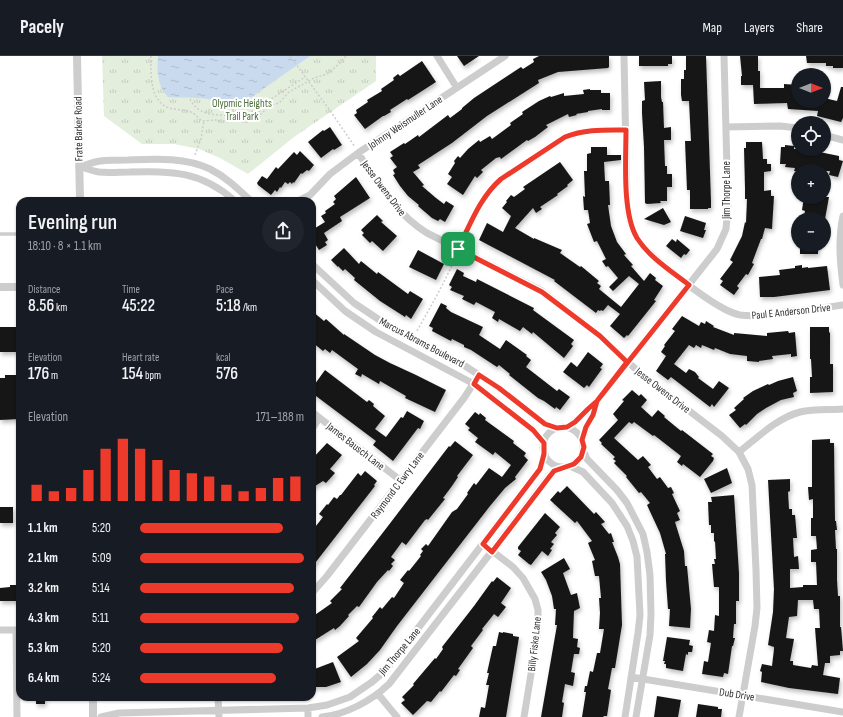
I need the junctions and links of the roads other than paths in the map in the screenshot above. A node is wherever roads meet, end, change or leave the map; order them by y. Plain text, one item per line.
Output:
1 (77, 56) edge
2 (437, 56) edge
3 (505, 56) edge
4 (624, 56) edge
5 (724, 56) edge
6 (457, 88) junction
7 (726, 127) junction
8 (791, 127) edge
9 (626, 130) junction
10 (831, 137) edge
11 (843, 140) edge
12 (358, 153) junction
13 (79, 167) junction
14 (80, 197) edge
15 (230, 197) edge
16 (247, 197) edge
17 (310, 197) edge
18 (843, 216) edge
19 (0, 234) edge
20 (16, 234) edge
21 (457, 253) junction
22 (316, 268) edge
23 (316, 284) edge
24 (689, 285) junction
25 (843, 285) edge
26 (0, 287) edge
27 (16, 287) edge
28 (843, 305) edge
29 (627, 362) junction
30 (479, 375) junction
31 (474, 384) junction
32 (597, 401) junction
33 (843, 409) edge
34 (316, 415) edge
35 (320, 418) junction
36 (316, 424) edge
37 (567, 427) junction
38 (557, 428) junction
39 (582, 440) junction
40 (544, 443) junction
41 (583, 450) junction
42 (739, 452) junction
43 (544, 454) junction
44 (567, 466) junction
45 (400, 480) junction
46 (483, 544) junction
47 (492, 552) junction
48 (316, 588) edge
49 (0, 630) edge
50 (16, 630) edge
51 (631, 677) junction
52 (643, 679) junction
53 (378, 694) junction
54 (743, 695) junction
55 (17, 701) edge
56 (93, 701) edge
57 (218, 701) edge
58 (308, 708) junction
59 (843, 712) edge
60 (219, 714) edge
61 (17, 717) edge
62 (93, 717) edge
63 (101, 717) edge
64 (308, 717) edge
65 (322, 717) edge
66 (397, 717) edge
67 (524, 717) edge
68 (625, 717) edge
69 (636, 717) edge
70 (739, 717) edge

1 - 13 street, Frate Barker Road
2 - 6 street
3 - 6 street, Johnny Weismuller Lane
4 - 9 street, Paul E Anderson Drive
5 - 7 street, Jim Thorpe Lane
6 - 12 street, Johnny Weismuller Lane
7 - 8 street
7 - 24 street, Jim Thorpe Lane
9 - 21 street
9 - 24 street, Paul E Anderson Drive
10 - 11 street
12 - 17 street, Johnny Weismuller Lane
12 - 21 street, Jesse Owens Drive
13 - 14 street, Frate Barker Road
13 - 15 street
13 - 16 street
18 - 25 street
19 - 20 lane
21 - 29 street, Jesse Owens Drive
22 - 30 street, Marcus Abrams Boulevard
23 - 31 street, Marcus Abrams Boulevard
24 - 28 street, Paul E Anderson Drive
24 - 29 street, Jim Thorpe Lane
26 - 27 street
29 - 32 street, Jim Thorpe Lane
29 - 42 street, Jesse Owens Drive
30 - 31 street, Raymond C Ewry Lane
30 - 38 street, Marcus Abrams Boulevard
31 - 40 street, Marcus Abrams Boulevard
31 - 45 street, Raymond C Ewry Lane
32 - 37 street, Jim Thorpe Lane
32 - 39 street, Jim Thorpe Lane
33 - 42 street
34 - 35 street, James Bausch Lane
35 - 36 street
35 - 45 street, James Bausch Lane
37 - 38 street
37 - 39 street
38 - 40 street
39 - 41 street
40 - 43 street
41 - 44 street
41 - 52 street
42 - 54 street, Jesse Owens Drive
43 - 44 street
43 - 46 street, Jim Thorpe Lane
44 - 47 street, Jim Thorpe Lane
44 - 51 street
45 - 48 street, Raymond C Ewry Lane
46 - 47 street, Billy Fiske Lane
46 - 58 street, Jim Thorpe Lane
47 - 53 street, Jim Thorpe Lane
47 - 67 street, Billy Fiske Lane
49 - 50 street
51 - 52 street, Dub Drive
51 - 68 street
52 - 54 street, Dub Drive
52 - 69 street
53 - 65 street, Jim Thorpe Lane
53 - 66 street
54 - 59 street, Dub Drive
54 - 70 street, Jesse Owens Drive
55 - 61 street
56 - 62 street
57 - 60 street
58 - 60 street, Jim Thorpe Lane
58 - 64 street
60 - 63 street, Jim Thorpe Lane

